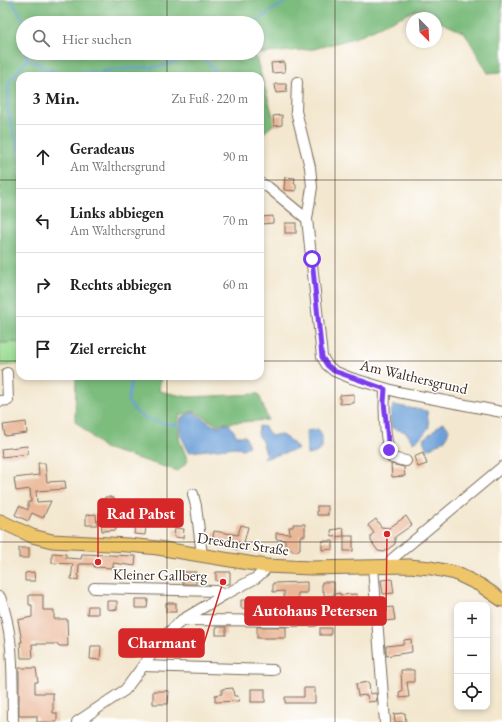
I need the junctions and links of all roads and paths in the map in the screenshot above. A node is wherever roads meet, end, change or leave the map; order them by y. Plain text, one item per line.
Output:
1 (297, 82) dead end
2 (301, 160) dead end
3 (264, 185) edge
4 (308, 214) junction
5 (7, 373) dead end
6 (385, 389) junction
7 (0, 401) edge
8 (502, 412) edge
9 (406, 461) dead end
10 (502, 467) edge
11 (193, 494) dead end
12 (0, 521) edge
13 (202, 555) junction
14 (266, 566) junction
15 (389, 566) junction
16 (373, 567) junction
17 (94, 588) dead end
18 (224, 595) junction
19 (0, 596) edge
20 (502, 600) edge
21 (182, 620) junction
22 (314, 621) dead end
23 (143, 666) junction
24 (273, 670) dead end
25 (13, 722) edge
26 (78, 722) edge
27 (385, 722) edge

1 - 4 street, Am Walthersgrund
2 - 4 street
3 - 4 street
4 - 6 street, Am Walthersgrund
5 - 7 street
6 - 8 street, Am Walthersgrund
6 - 9 street
10 - 15 street
11 - 13 street
12 - 13 main road, Dresdner Straße
13 - 14 main road, Dresdner Straße
14 - 16 main road, Dresdner Straße
14 - 18 street, Kleiner Gallberg
15 - 16 main road, Dresdner Straße
15 - 20 main road, Dresdner Straße
16 - 27 street
17 - 18 street, Kleiner Gallberg
18 - 21 street, Kleiner Gallberg
19 - 25 street
21 - 22 street
21 - 23 street, Kleiner Gallberg
23 - 24 street
23 - 26 street, Kleiner Gallberg

